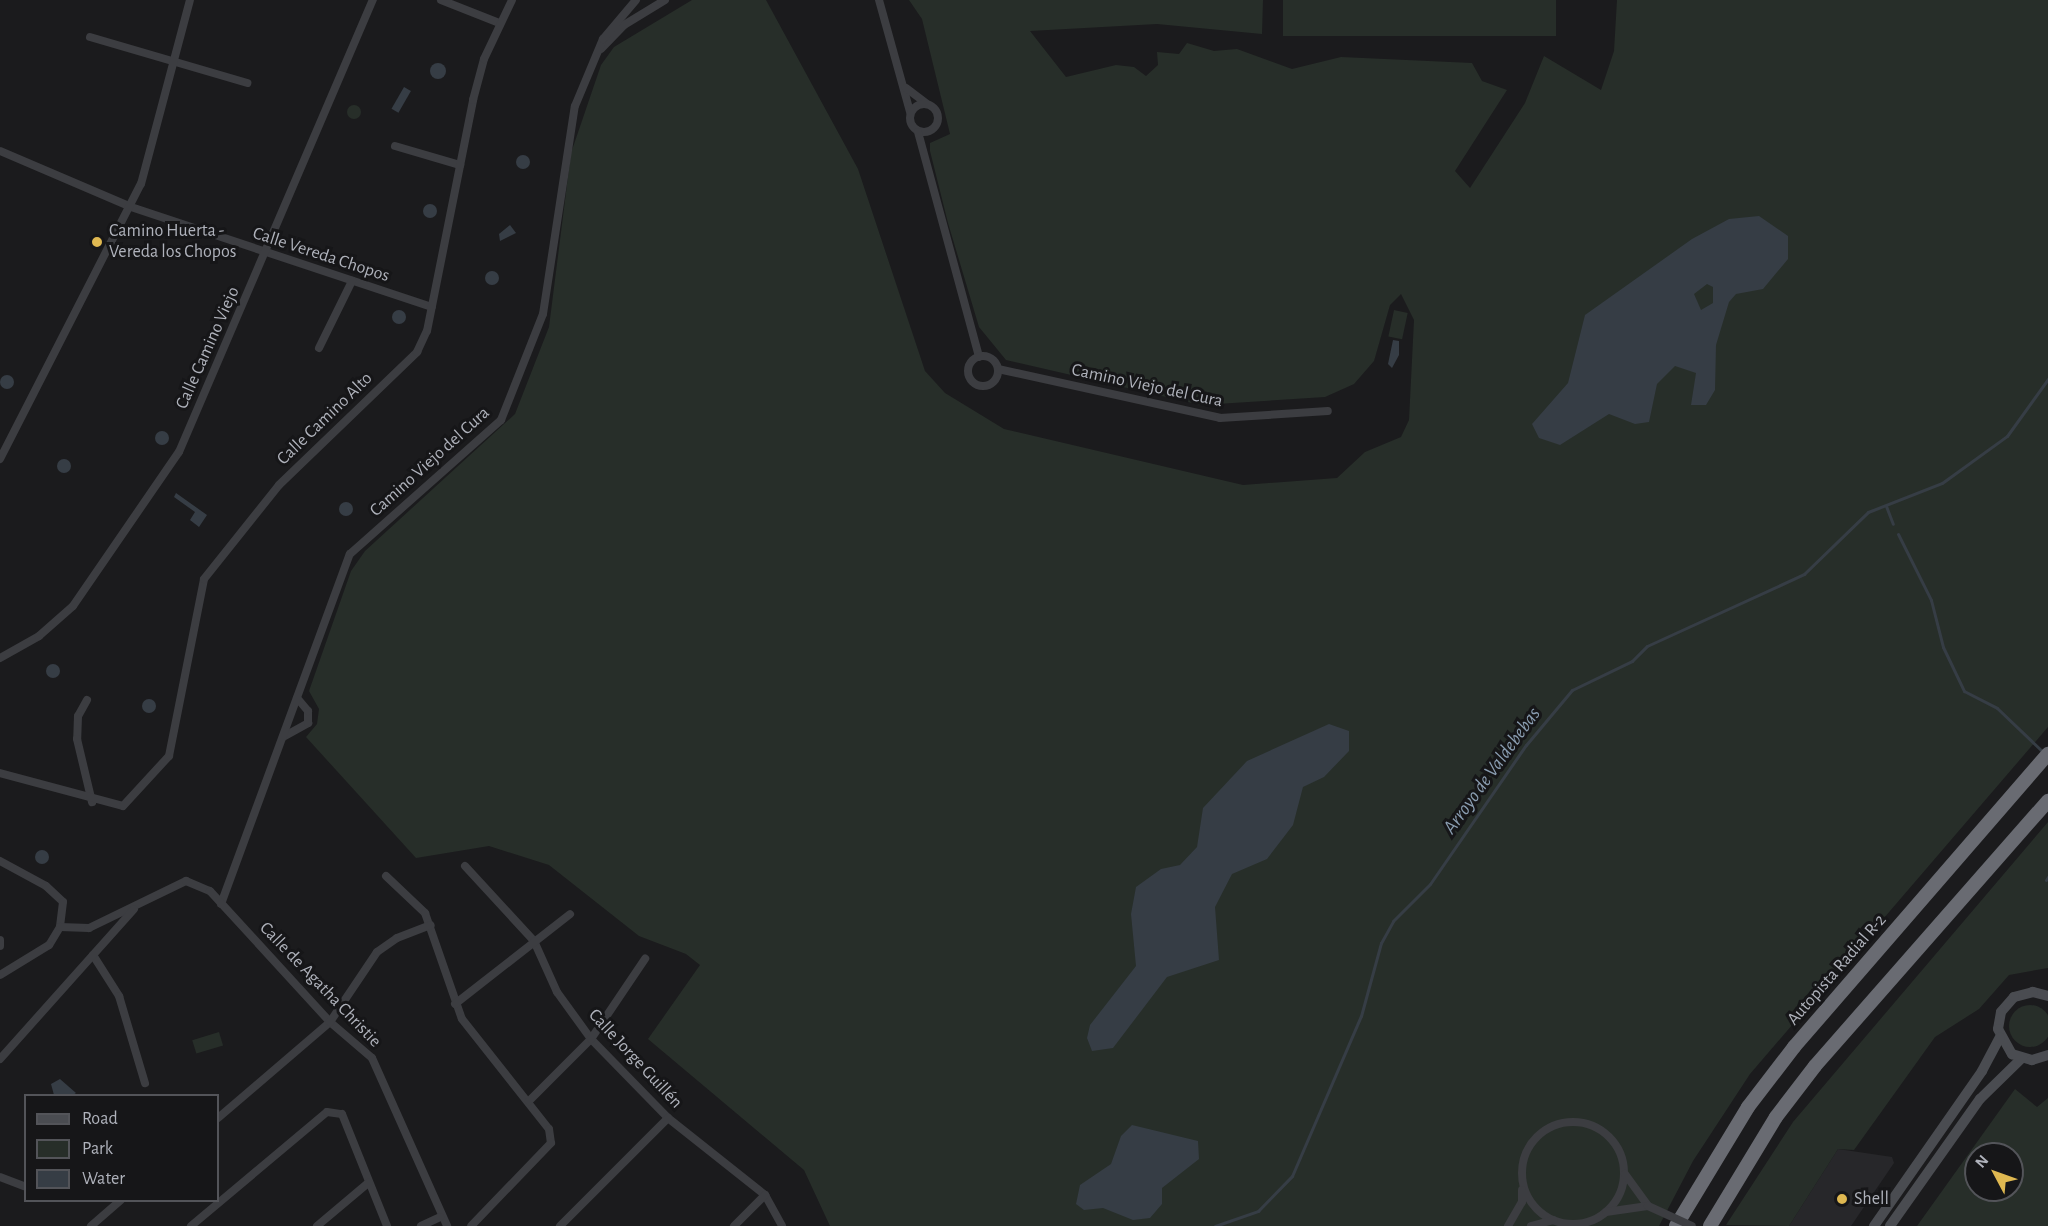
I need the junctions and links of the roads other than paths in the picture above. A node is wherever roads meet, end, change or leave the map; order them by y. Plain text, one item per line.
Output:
1 (190, 0) edge
2 (373, 0) edge
3 (441, 0) edge
4 (512, 0) edge
5 (636, 0) edge
6 (666, 0) edge
7 (879, 0) edge
8 (499, 23) junction
9 (90, 37) dead end
10 (593, 60) junction
11 (170, 63) junction
12 (247, 83) dead end
13 (903, 84) junction
14 (927, 104) junction
15 (910, 112) junction
16 (918, 132) junction
17 (928, 132) junction
18 (395, 146) dead end
19 (0, 151) edge
20 (924, 155) junction
21 (460, 165) junction
22 (131, 207) junction
23 (266, 253) junction
24 (352, 280) junction
25 (432, 307) junction
26 (319, 348) dead end
27 (978, 357) junction
28 (998, 369) junction
29 (1328, 411) dead end
30 (0, 459) edge
31 (0, 658) edge
32 (297, 698) junction
33 (87, 700) dead end
34 (283, 737) junction
35 (2048, 754) edge
36 (0, 773) edge
37 (2048, 801) edge
38 (92, 802) junction
39 (0, 861) edge
40 (465, 866) dead end
41 (386, 876) dead end
42 (221, 904) junction
43 (137, 906) junction
44 (570, 914) dead end
45 (430, 925) junction
46 (60, 927) junction
47 (0, 940) edge
48 (534, 941) junction
49 (0, 946) edge
50 (93, 955) junction
51 (645, 959) dead end
52 (0, 975) edge
53 (2046, 994) edge
54 (454, 1004) junction
55 (330, 1022) junction
56 (2000, 1037) junction
57 (591, 1039) junction
58 (2047, 1057) edge
59 (2022, 1058) junction
60 (0, 1059) edge
61 (145, 1083) dead end
62 (529, 1101) junction
63 (219, 1117) edge
64 (668, 1118) junction
65 (1625, 1174) junction
66 (0, 1177) edge
67 (1522, 1182) junction
68 (368, 1183) junction
69 (24, 1186) edge
70 (765, 1195) junction
71 (119, 1202) edge
72 (1648, 1206) junction
73 (1606, 1212) junction
74 (440, 1217) junction
75 (1553, 1220) junction
76 (91, 1226) edge
77 (191, 1226) edge
78 (317, 1226) edge
79 (387, 1226) edge
80 (421, 1226) edge
81 (447, 1226) edge
82 (471, 1226) edge
83 (560, 1226) edge
84 (734, 1226) edge
85 (782, 1226) edge
86 (1508, 1226) edge
87 (1531, 1226) edge
88 (1676, 1226) edge
89 (1692, 1226) edge
90 (1710, 1226) edge
91 (1874, 1226) edge
92 (1890, 1226) edge

1 - 11 street
2 - 23 street, Calle Camino Viejo
3 - 8 street
4 - 8 street, Calle Camino Alto
5 - 10 street, Camino Viejo del Cura
6 - 10 street, Camino Viejo del Cura
7 - 13 street
8 - 21 street, Calle Camino Alto
9 - 11 street
10 - 32 street, Camino Viejo del Cura
11 - 12 street
11 - 22 street
13 - 14 street
13 - 15 street
14 - 15 street
14 - 17 street
15 - 16 street
16 - 17 street
16 - 20 street
17 - 20 street
18 - 21 street
19 - 22 street, Calle Vereda Chopos
20 - 27 street
21 - 25 street, Calle Camino Alto
22 - 23 street, Calle Vereda Chopos
22 - 30 street
23 - 24 street, Calle Vereda Chopos
23 - 31 street, Calle Camino Viejo
24 - 25 street, Calle Vereda Chopos
24 - 26 street
25 - 38 street, Calle Camino Alto
27 - 28 street
27 - 28 street
28 - 29 street, Camino Viejo del Cura
32 - 34 street, Camino Viejo del Cura
32 - 34 street
33 - 38 street
34 - 42 street, Camino Viejo del Cura
35 - 88 highway, Autopista Radial R-2
36 - 38 street, Calle Camino Alto
37 - 90 highway
39 - 46 street
40 - 48 street, Calle Jorge Guillén
41 - 45 street
42 - 43 street, Calle de Agatha Christie
42 - 55 street, Calle de Agatha Christie
43 - 46 street, Calle de Agatha Christie
43 - 50 street, Calle de Agatha Christie
44 - 48 street
45 - 54 street
45 - 55 street
46 - 52 street
47 - 49 street
48 - 54 street
48 - 57 street, Calle Jorge Guillén
50 - 60 street, Calle de Agatha Christie
50 - 61 street
51 - 57 street
53 - 56 street
54 - 62 street
55 - 63 street
55 - 74 street, Calle de Agatha Christie
56 - 59 street
56 - 91 street
57 - 62 street
57 - 64 street, Calle Jorge Guillén
58 - 59 street
59 - 92 street
62 - 82 street
64 - 70 street, Calle Jorge Guillén
64 - 83 street
65 - 67 street
65 - 72 street
65 - 73 street
66 - 69 street
67 - 75 street
67 - 86 street
68 - 77 street
68 - 78 street
68 - 79 street
70 - 84 street
70 - 85 street, Calle Jorge Guillén
71 - 76 street
72 - 73 street
72 - 89 street, bridge
73 - 75 street
74 - 80 street
74 - 81 street, Calle de Agatha Christie
75 - 87 street

